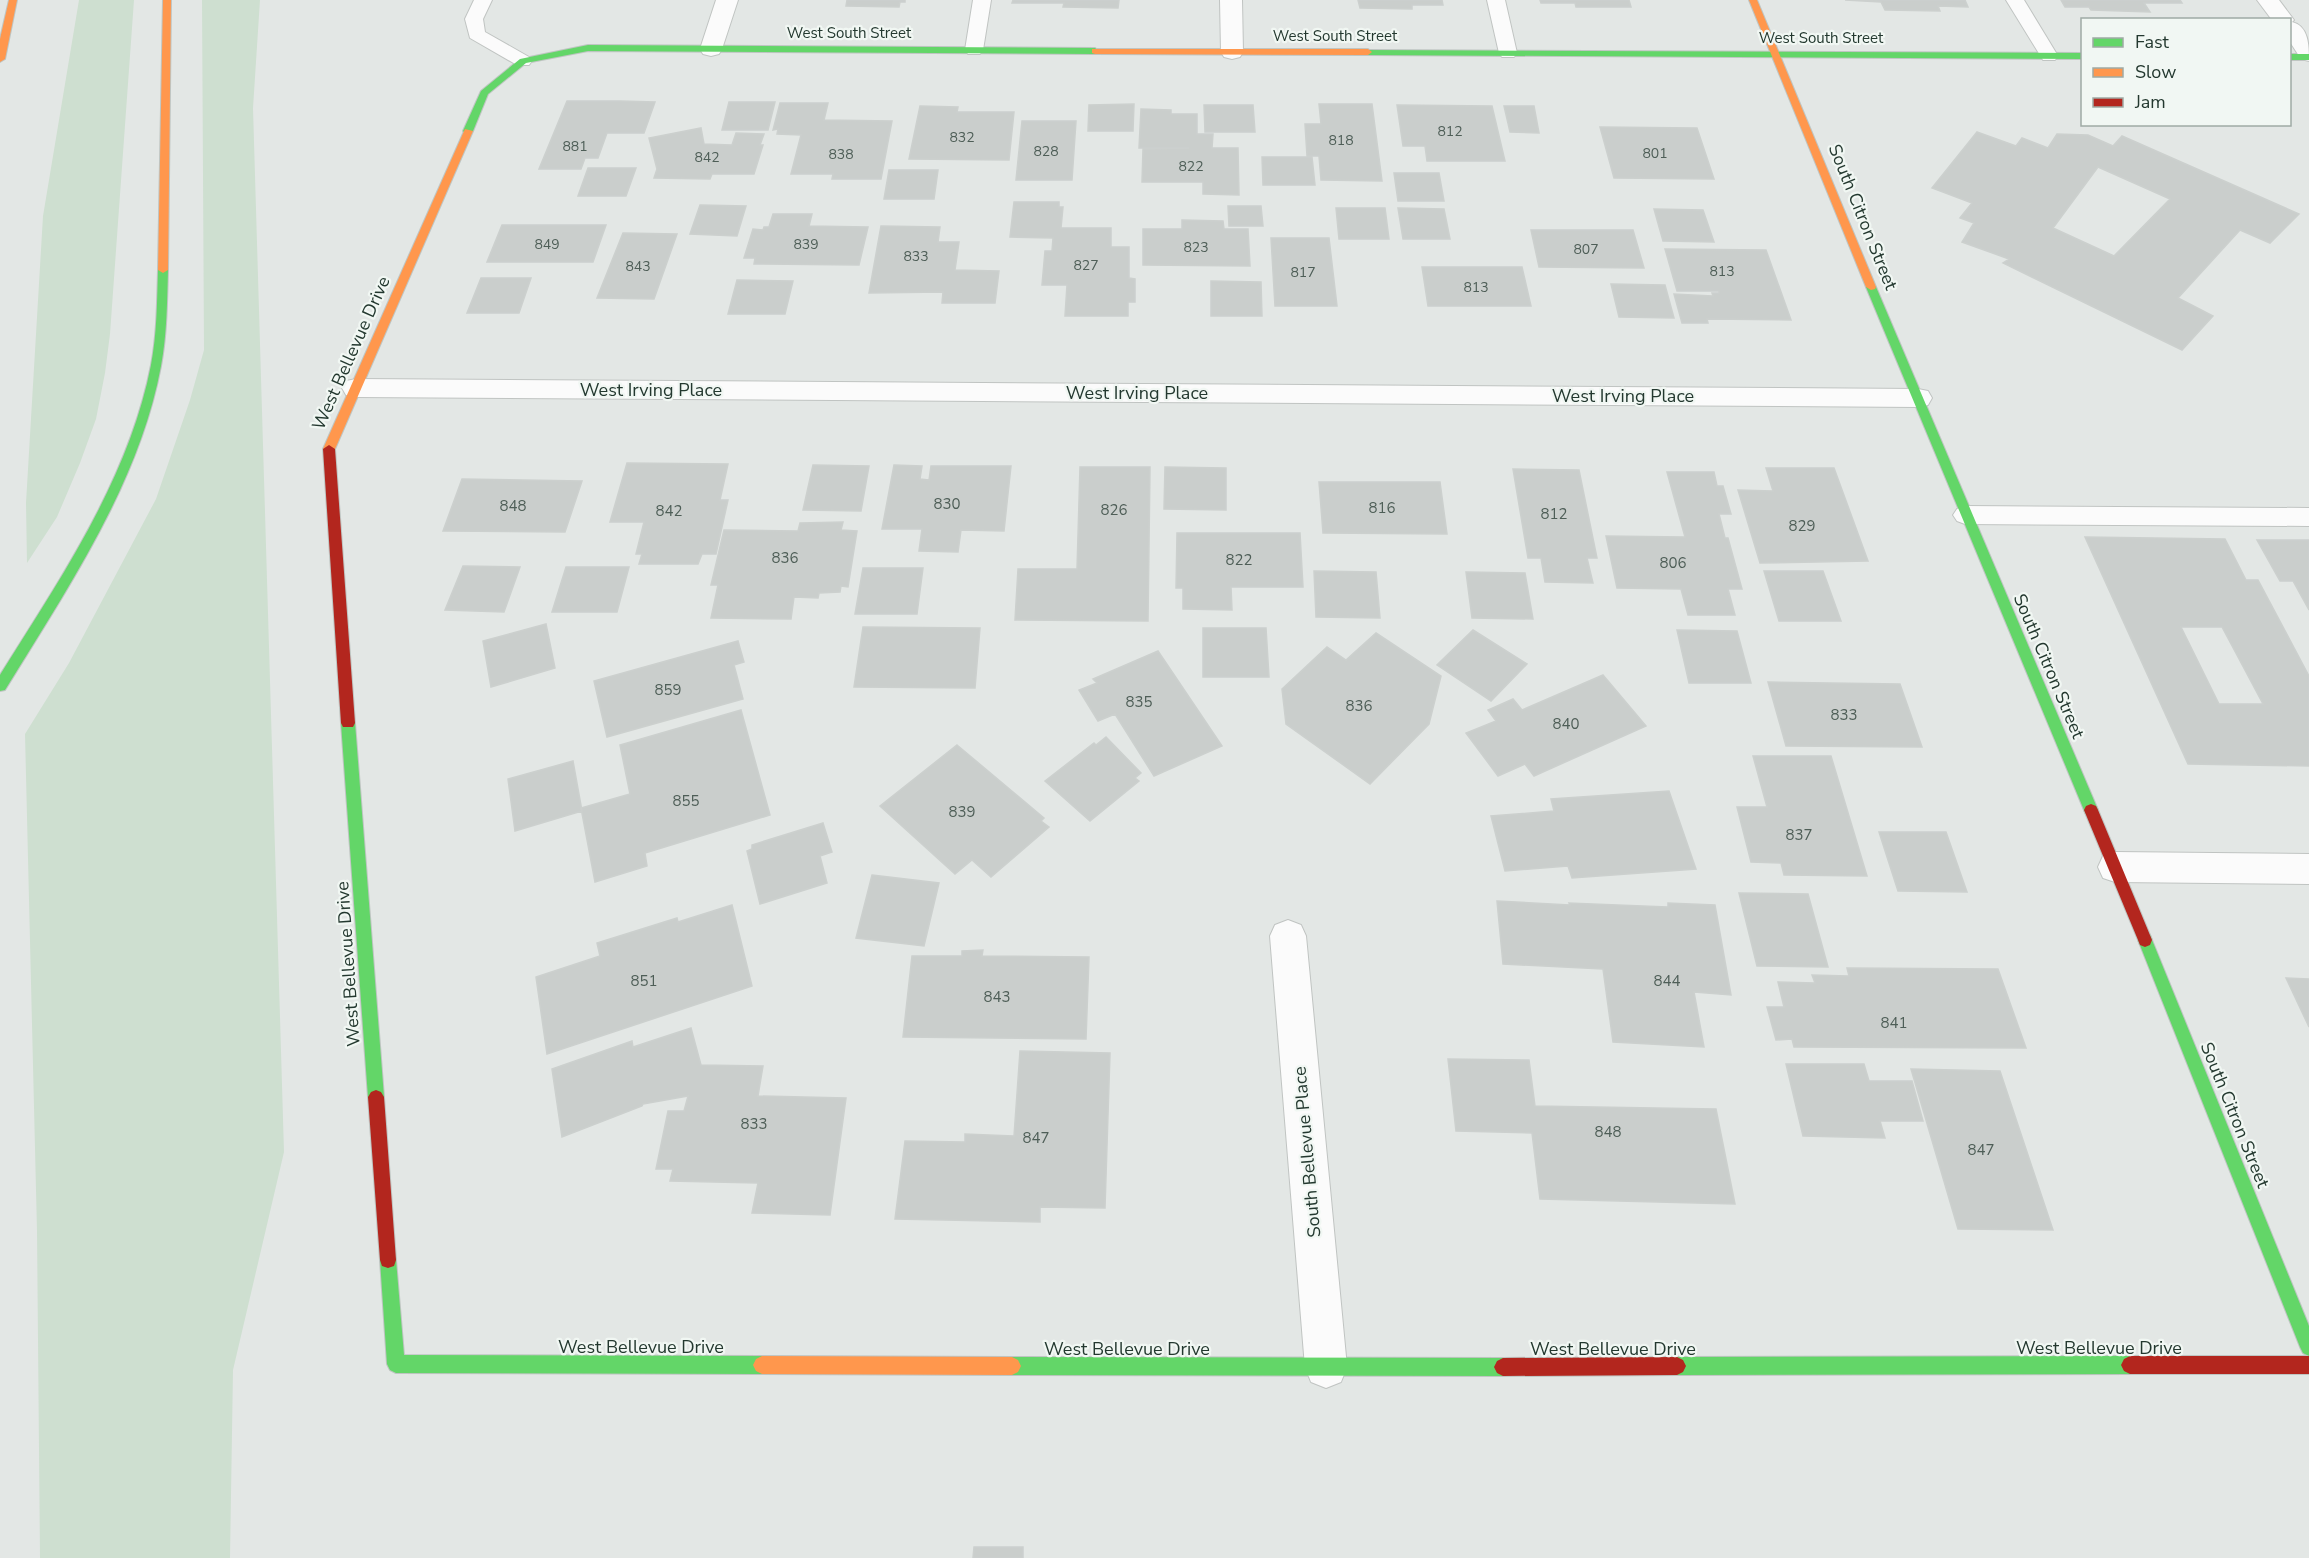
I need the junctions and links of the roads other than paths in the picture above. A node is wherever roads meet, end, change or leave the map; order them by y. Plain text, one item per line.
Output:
1 (13, 0) edge
2 (167, 0) edge
3 (483, 0) edge
4 (727, 0) edge
5 (982, 0) edge
6 (1231, 0) edge
7 (1496, 0) edge
8 (1753, 0) edge
9 (2015, 0) edge
10 (2268, 0) edge
11 (2282, 18) edge
12 (2291, 31) edge
13 (588, 48) joint
14 (711, 49) junction
15 (974, 50) junction
16 (1232, 52) junction
17 (1508, 53) junction
18 (1776, 55) junction
19 (2049, 56) junction
20 (2081, 56) edge
21 (2309, 56) edge
22 (2291, 57) edge
23 (0, 59) edge
24 (523, 61) junction
25 (356, 388) junction
26 (1918, 398) junction
27 (1965, 515) junction
28 (2309, 517) edge
29 (0, 686) edge
30 (2115, 867) junction
31 (2309, 869) edge
32 (1288, 936) dead end
33 (2309, 1347) edge
34 (2309, 1365) edge
35 (1326, 1367) junction

1 - 23 main road
2 - 29 main road
3 - 24 lane
4 - 14 street
5 - 15 lane
6 - 16 street
7 - 17 lane
8 - 18 main road, South Citron Street
9 - 19 lane
10 - 11 street
12 - 21 street
13 - 14 main road, West South Street
13 - 24 main road, West Bellevue Drive
14 - 15 main road, West South Street
15 - 16 main road, West South Street
16 - 17 main road, West South Street
17 - 18 main road, West South Street
18 - 19 main road, West South Street
18 - 26 main road, South Citron Street
19 - 20 main road, West South Street
21 - 22 main road
24 - 25 main road, West Bellevue Drive
25 - 26 street, West Irving Place
25 - 35 main road, West Bellevue Drive
26 - 27 main road, South Citron Street
27 - 28 lane
27 - 30 main road, South Citron Street
30 - 31 street
30 - 33 main road, South Citron Street
32 - 35 street, South Bellevue Place
34 - 35 main road, West Bellevue Drive

